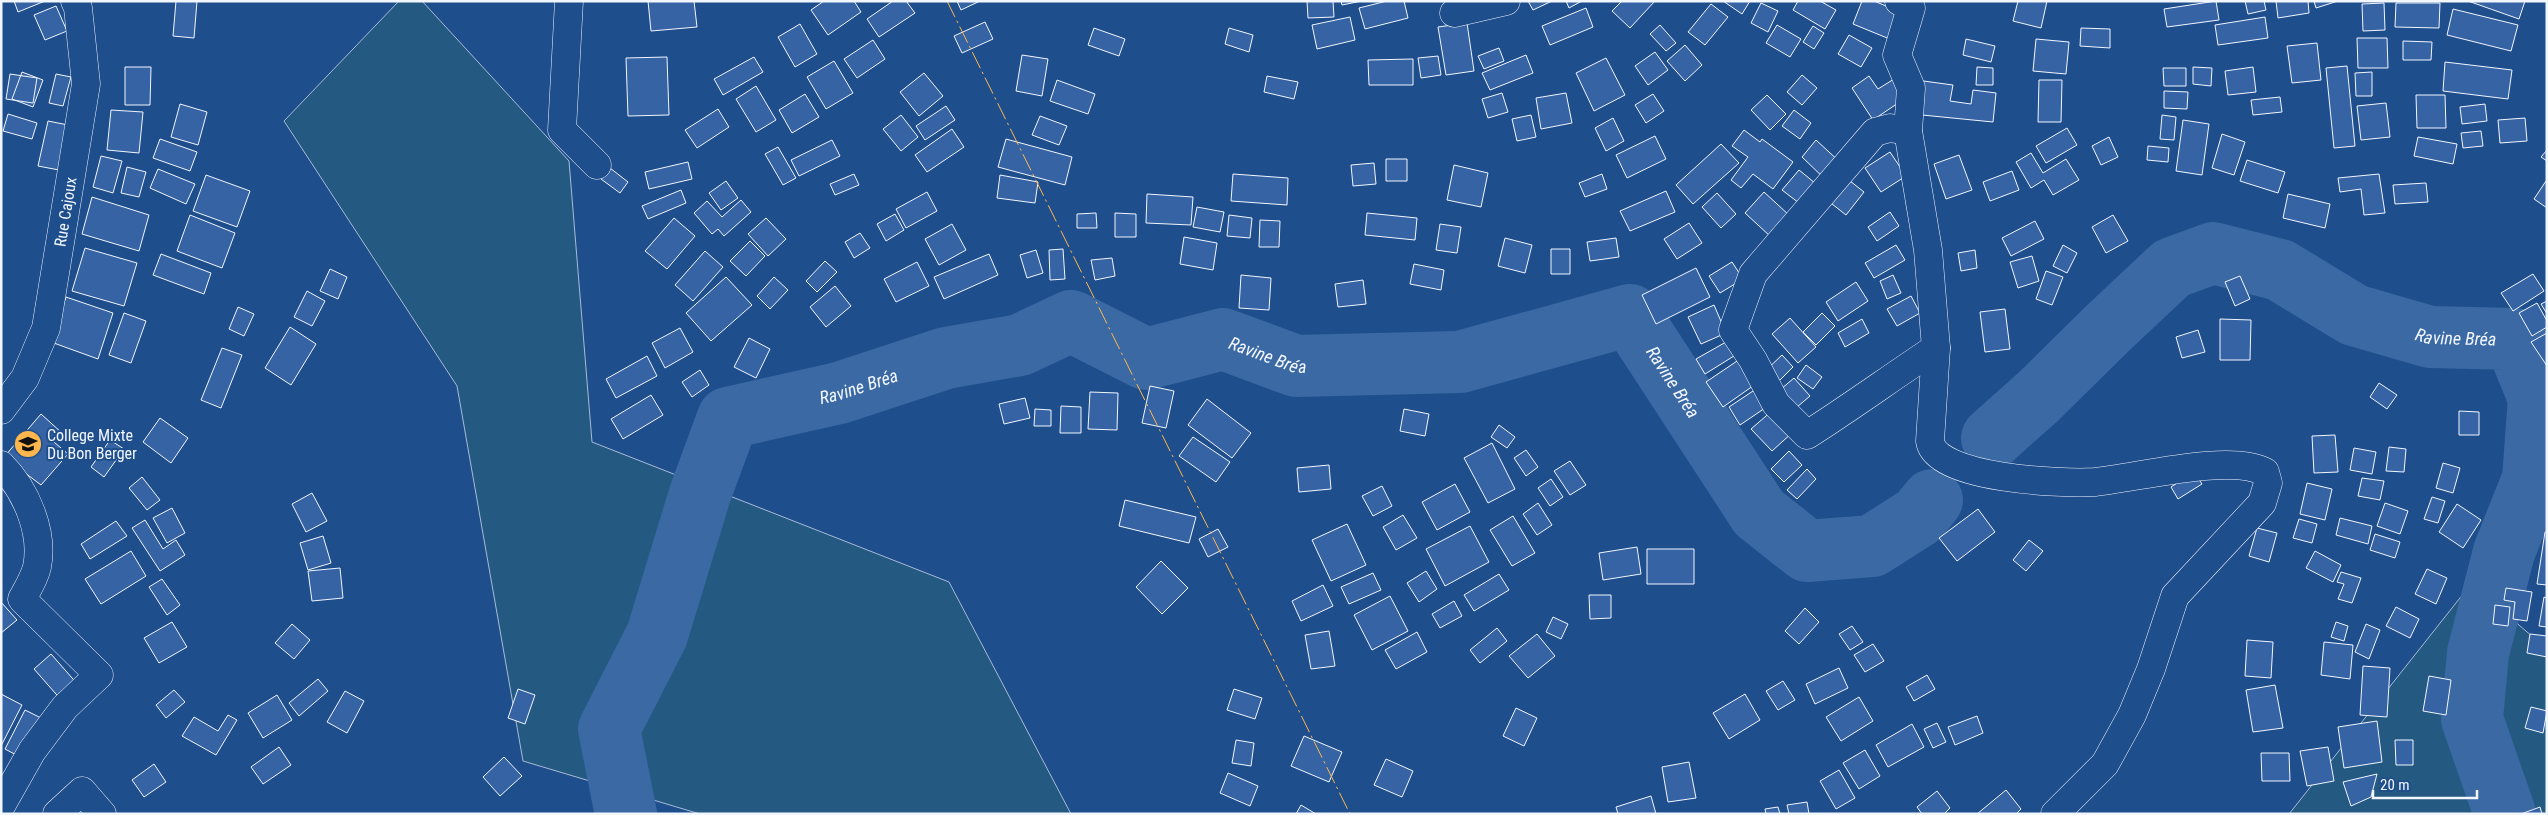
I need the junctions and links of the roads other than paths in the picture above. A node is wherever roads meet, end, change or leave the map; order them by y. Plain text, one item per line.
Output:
1 (75, 1) edge
2 (569, 1) edge
3 (1506, 1) edge
4 (1898, 1) edge
5 (1454, 13) dead end
6 (1908, 131) junction
7 (596, 165) dead end
8 (1936, 348) junction
9 (1, 410) edge
10 (1, 465) edge
11 (1, 806) edge
12 (1, 810) edge
13 (9, 814) edge
14 (57, 814) edge
15 (102, 814) edge
16 (2055, 814) edge

1 - 9 street, Rue Cajoux
2 - 7 street
3 - 5 street
4 - 6 street
6 - 8 street
6 - 8 street
8 - 16 street
10 - 11 street
12 - 13 street
14 - 15 street

